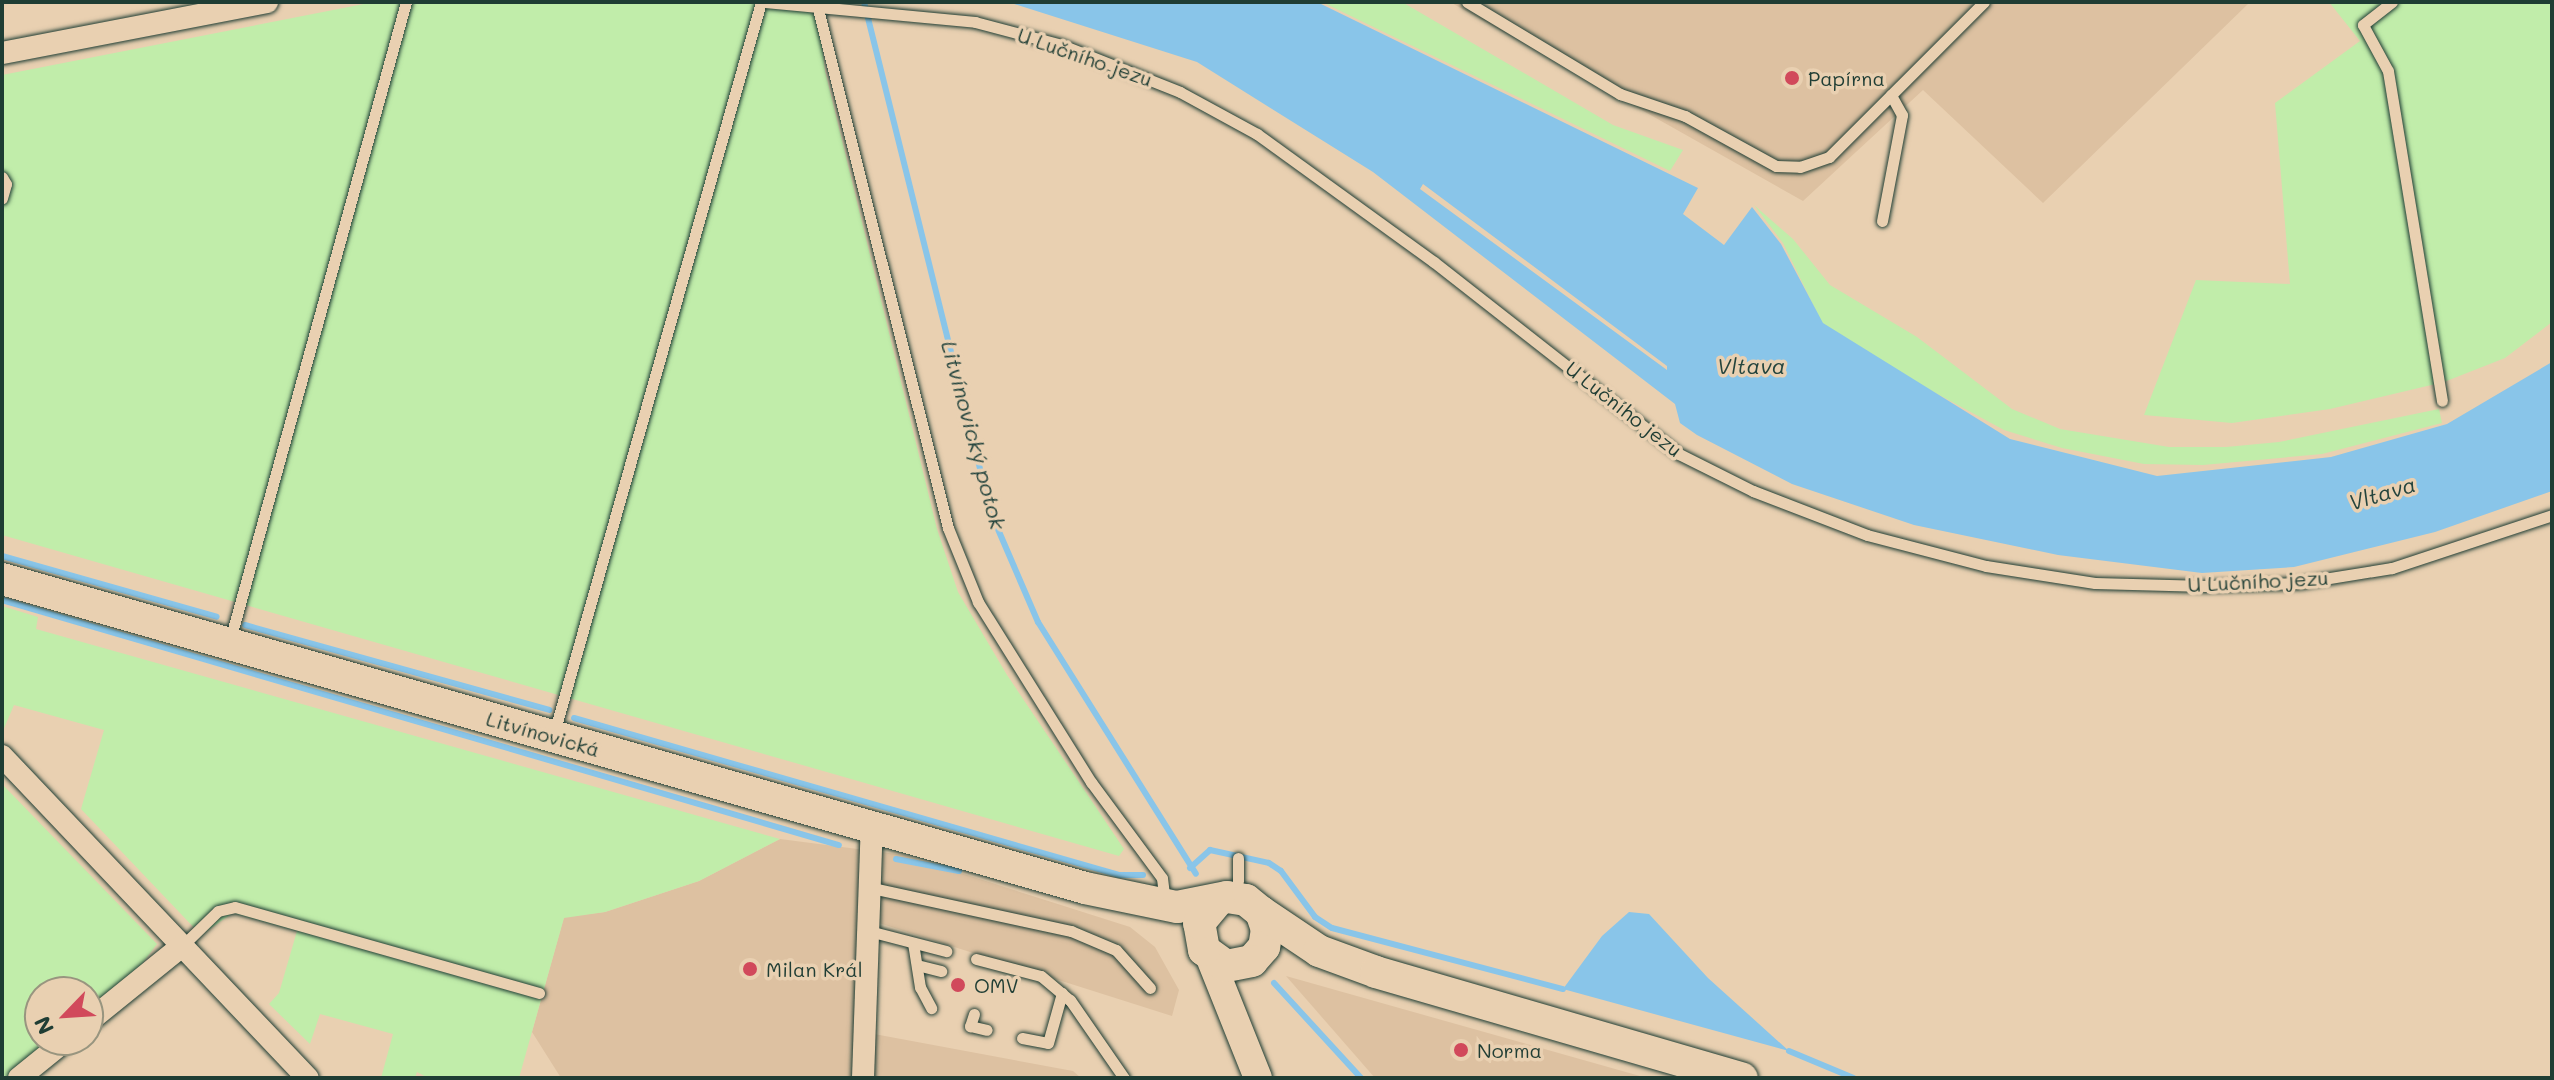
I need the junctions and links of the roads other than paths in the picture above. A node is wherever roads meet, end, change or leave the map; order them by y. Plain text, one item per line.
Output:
1 (267, 2) edge
2 (406, 2) edge
3 (763, 2) edge
4 (1467, 2) edge
5 (1984, 2) edge
6 (2392, 2) edge
7 (818, 9) junction
8 (2, 53) edge
9 (1891, 95) junction
10 (2, 177) edge
11 (2, 198) edge
12 (1882, 221) dead end
13 (2442, 401) dead end
14 (2552, 515) edge
15 (2, 579) edge
16 (229, 644) junction
17 (553, 737) junction
18 (2, 756) edge
19 (872, 826) junction
20 (1232, 880) junction
21 (872, 888) junction
22 (1085, 888) junction
23 (1164, 894) junction
24 (1261, 912) junction
25 (869, 931) junction
26 (913, 943) junction
27 (182, 946) junction
28 (1205, 950) junction
29 (946, 951) dead end
30 (1255, 958) junction
31 (917, 965) junction
32 (941, 971) dead end
33 (1376, 972) junction
34 (984, 976) dead end
35 (920, 987) junction
36 (1150, 988) dead end
37 (935, 991) dead end
38 (539, 993) dead end
39 (1062, 993) junction
40 (931, 1008) dead end
41 (104, 1009) edge
42 (969, 1016) dead end
43 (1237, 1019) junction
44 (987, 1030) dead end
45 (1022, 1038) dead end
46 (46, 1056) edge
47 (19, 1078) edge
48 (308, 1078) edge
49 (863, 1078) edge
50 (1124, 1078) edge
51 (1258, 1078) edge
52 (1742, 1078) edge

1 - 8 street
2 - 16 lane
3 - 7 lane, U Lučního jezu
3 - 17 lane
4 - 9 lane
5 - 9 lane
6 - 13 lane
7 - 14 lane, U Lučního jezu
7 - 23 lane
9 - 12 lane
10 - 11 lane
15 - 16 main road, Litvínovická
16 - 17 main road, Litvínovická
17 - 19 main road, Litvínovická
18 - 27 street
19 - 21 street
19 - 22 main road, Litvínovická
20 - 22 main road, Litvínovická
20 - 23 main road
20 - 24 main road
20 - 28 main road
20 - 33 main road
21 - 25 street
21 - 36 lane
22 - 23 main road
22 - 28 main road, Litvínovická
24 - 30 main road
24 - 33 main road
25 - 26 lane
25 - 49 street
26 - 29 lane
26 - 31 lane
27 - 38 lane
27 - 41 street
27 - 48 street
28 - 30 main road, Litvínovická
28 - 43 street
30 - 33 main road, Litvínovická
30 - 43 street
31 - 32 lane
31 - 35 lane
33 - 52 main road
34 - 39 lane
35 - 37 lane
35 - 40 lane
39 - 45 lane
39 - 50 lane
42 - 44 lane
43 - 51 street
46 - 47 street

